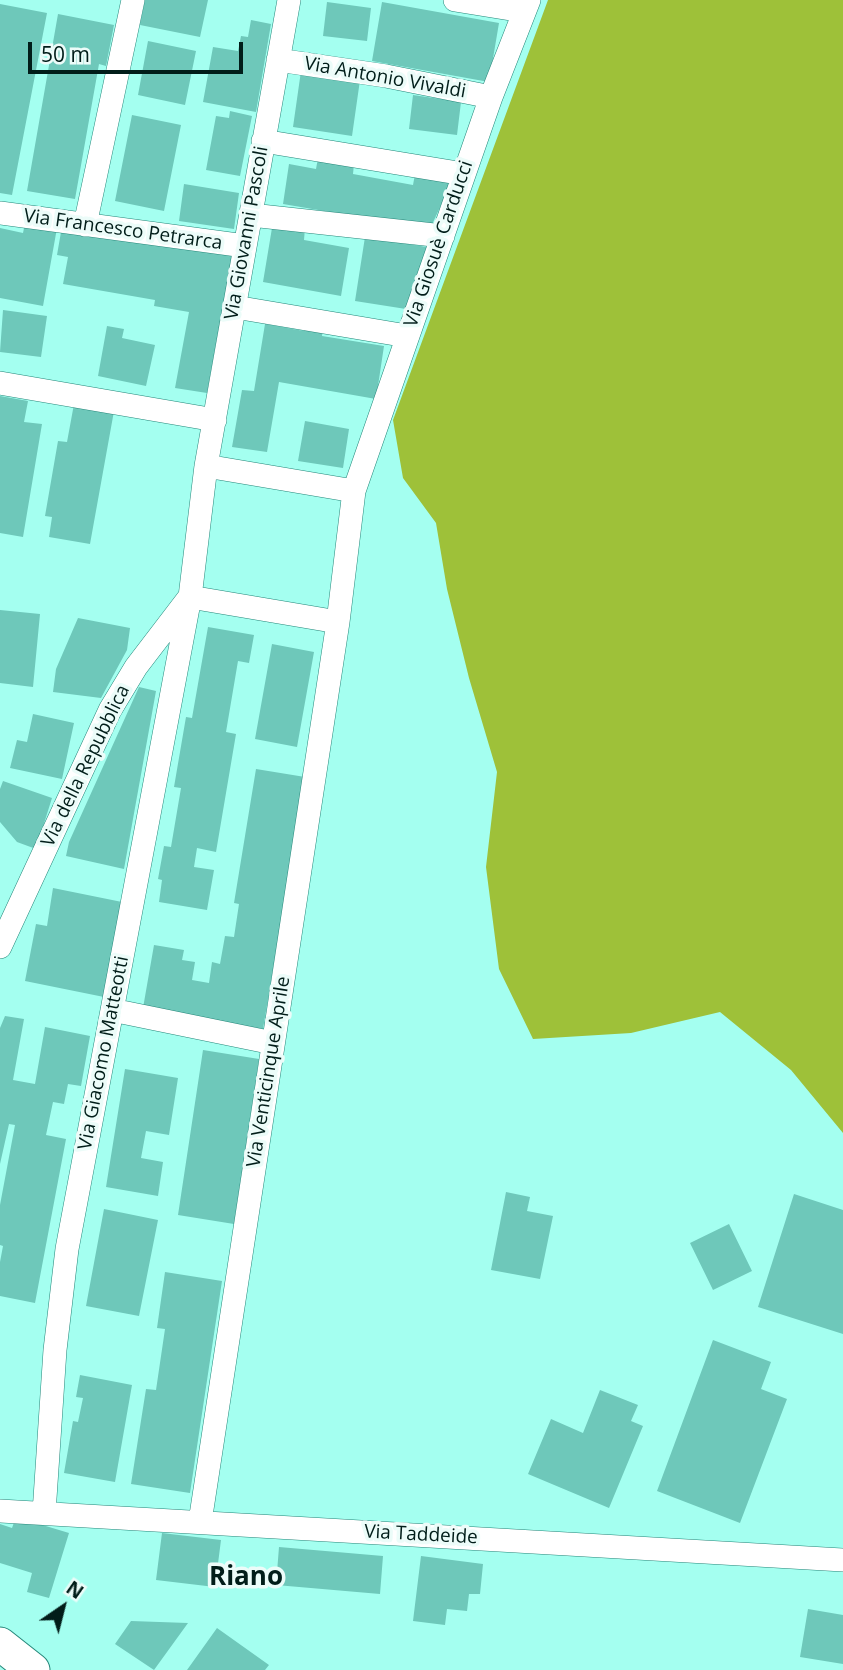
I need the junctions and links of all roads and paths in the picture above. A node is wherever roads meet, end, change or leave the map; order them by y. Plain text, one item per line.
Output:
1 (133, 0) edge
2 (289, 0) edge
3 (455, 0) edge
4 (526, 5) edge
5 (278, 60) junction
6 (491, 97) junction
7 (263, 141) junction
8 (464, 174) junction
9 (0, 213) edge
10 (251, 215) junction
11 (85, 225) junction
12 (443, 236) junction
13 (245, 246) junction
14 (234, 307) junction
15 (407, 336) junction
16 (0, 383) edge
17 (215, 420) junction
18 (206, 466) junction
19 (354, 491) junction
20 (190, 597) junction
21 (338, 622) junction
22 (0, 947) edge
23 (112, 1010) junction
24 (274, 1043) junction
25 (0, 1511) edge
26 (44, 1513) junction
27 (200, 1522) junction
28 (843, 1560) edge
29 (0, 1644) edge
30 (33, 1670) edge

1 - 11 street
2 - 5 street, Via Giovanni Pascoli
3 - 4 street
4 - 6 street, Via Giosuè Carducci
5 - 6 street, Via Antonio Vivaldi
5 - 7 street, Via Giovanni Pascoli
6 - 8 street, Via Giosuè Carducci
7 - 8 street
7 - 10 street, Via Giovanni Pascoli
8 - 12 street, Via Giosuè Carducci
9 - 11 street, Via Francesco Petrarca
10 - 12 street
10 - 13 street, Via Giovanni Pascoli
11 - 13 street, Via Francesco Petrarca
12 - 15 street, Via Giosuè Carducci
13 - 14 street, Via Giovanni Pascoli
14 - 15 street
14 - 17 street, Via Giovanni Pascoli
15 - 19 street, Via Giosuè Carducci
16 - 17 street
17 - 18 street, Via Giovanni Pascoli
18 - 19 street
18 - 20 street, Via Giacomo Matteotti
19 - 21 street, Via Giosuè Carducci
20 - 21 street
20 - 22 street, Via della Repubblica
20 - 23 street, Via Giacomo Matteotti
21 - 24 street, Via Venticinque Aprile
23 - 24 street
23 - 26 street, Via Giacomo Matteotti
24 - 27 street, Via Venticinque Aprile
25 - 26 street, Via Taddeide
26 - 27 street, Via Taddeide
27 - 28 street, Via Taddeide
29 - 30 main road

